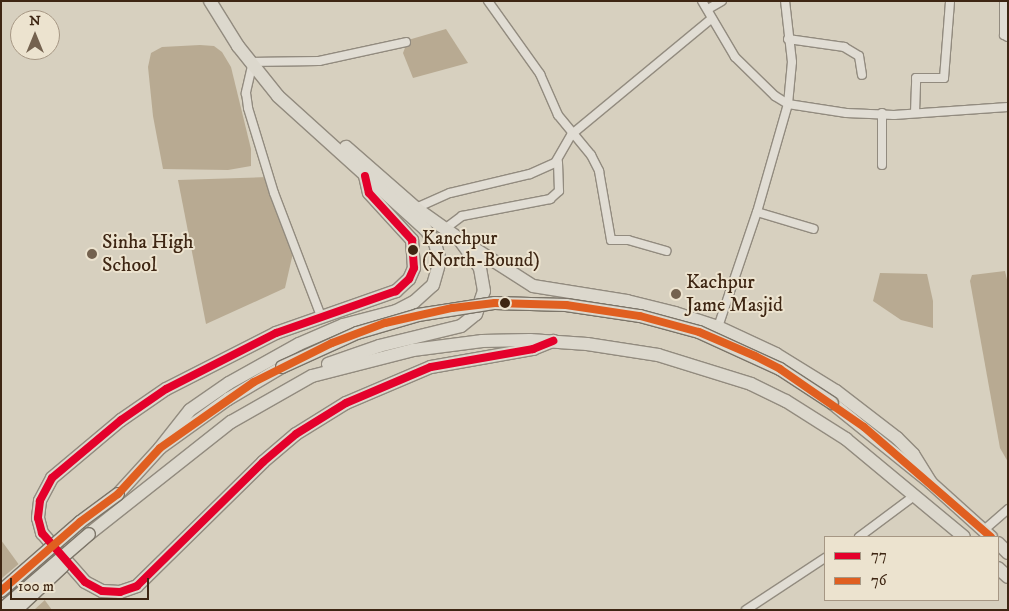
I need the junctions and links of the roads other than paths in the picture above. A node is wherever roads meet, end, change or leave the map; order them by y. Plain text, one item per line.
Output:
1 (210, 1) edge
2 (488, 1) edge
3 (702, 1) edge
4 (722, 1) edge
5 (785, 1) edge
6 (950, 1) edge
7 (1004, 1) edge
8 (708, 9) junction
9 (711, 20) junction
10 (1006, 22) edge
11 (1008, 37) edge
12 (788, 39) junction
13 (406, 42) dead end
14 (251, 64) junction
15 (862, 75) dead end
16 (271, 86) junction
17 (788, 104) junction
18 (1008, 107) edge
19 (882, 113) junction
20 (915, 113) junction
21 (572, 134) junction
22 (558, 162) junction
23 (882, 165) dead end
24 (365, 176) junction
25 (416, 208) junction
26 (757, 212) junction
27 (446, 228) junction
28 (814, 229) dead end
29 (458, 238) junction
30 (666, 251) dead end
31 (321, 316) junction
32 (718, 327) junction
33 (552, 341) junction
34 (312, 376) junction
35 (160, 448) junction
36 (931, 483) junction
37 (914, 496) junction
38 (122, 498) junction
39 (1008, 509) edge
40 (89, 534) junction
41 (988, 534) edge
42 (860, 536) edge
43 (963, 536) edge
44 (999, 544) edge
45 (1008, 553) edge
46 (824, 559) edge
47 (1, 591) edge
48 (1, 610) edge
49 (16, 610) edge
50 (746, 610) edge

1 - 14 highway
2 - 21 street
3 - 8 street
4 - 8 street
5 - 12 street
6 - 20 street
7 - 10 street
8 - 9 street
9 - 17 street
9 - 21 street
10 - 11 street
12 - 15 street
12 - 17 street
13 - 14 street
14 - 16 highway
14 - 31 street
16 - 24 highway
16 - 25 highway
17 - 19 street
17 - 26 street
18 - 20 street
19 - 20 street
19 - 23 street
21 - 22 street
21 - 30 street
22 - 25 street
22 - 27 street
24 - 31 highway
24 - 35 highway
25 - 27 highway
26 - 28 street
26 - 32 street
27 - 29 highway
29 - 32 highway
29 - 34 highway
31 - 33 highway
32 - 36 highway
33 - 34 highway
33 - 37 highway
34 - 38 highway
35 - 36 highway, bridge
35 - 38 highway
36 - 41 highway
37 - 42 street
37 - 43 highway
38 - 40 highway
38 - 47 highway, bridge
39 - 41 street
40 - 48 highway, bridge
40 - 49 highway, bridge
44 - 45 highway
46 - 50 street

